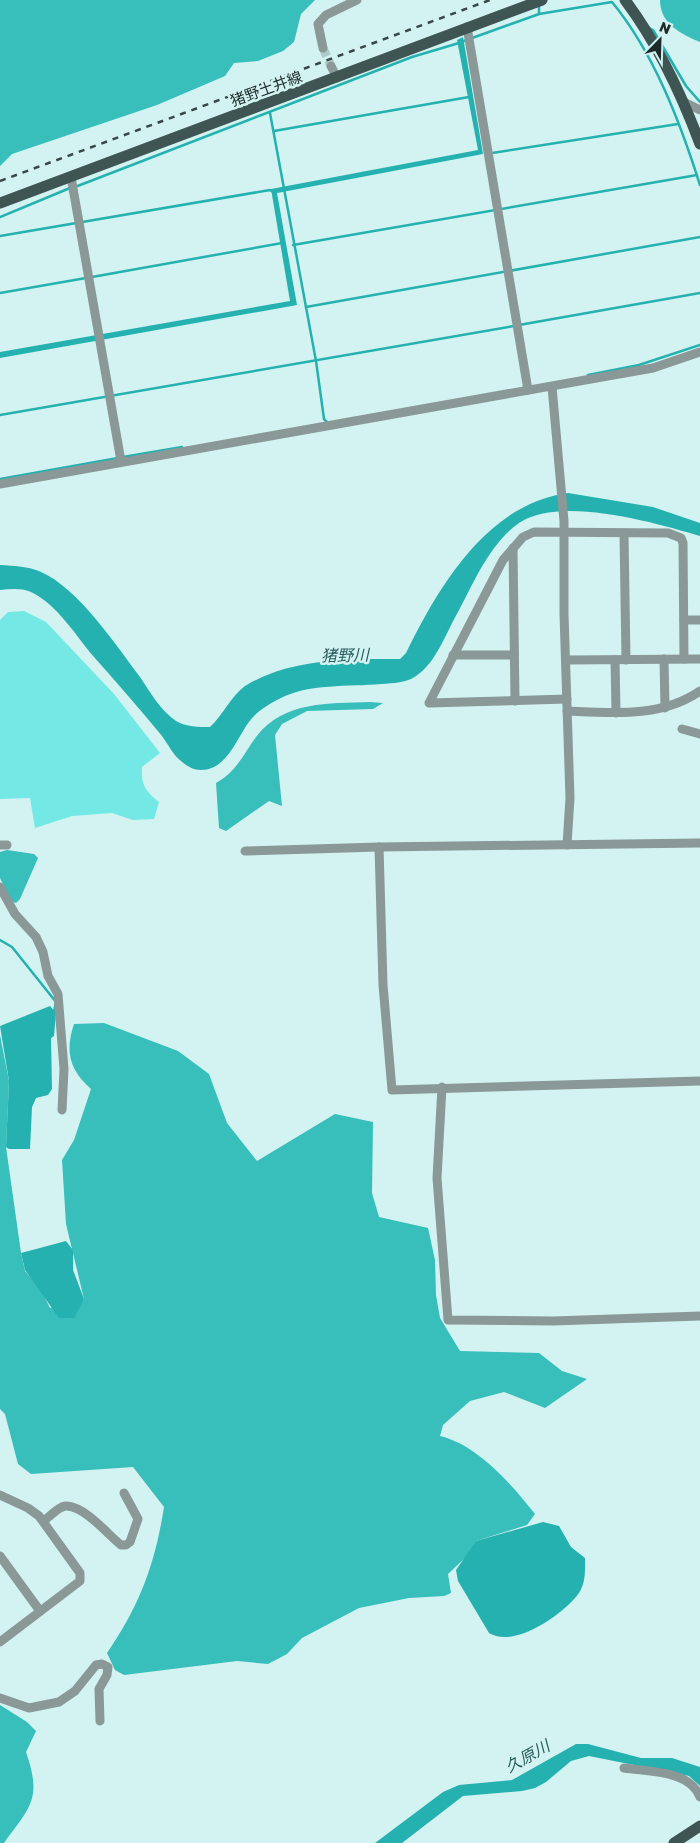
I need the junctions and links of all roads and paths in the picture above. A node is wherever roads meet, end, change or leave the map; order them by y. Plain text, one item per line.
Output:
1 (357, 0) edge
2 (542, 0) edge
3 (625, 0) edge
4 (468, 27) junction
5 (323, 48) tunnel mouth
6 (331, 66) tunnel mouth
7 (337, 78) junction
8 (684, 102) junction
9 (700, 110) edge
10 (700, 144) edge
11 (71, 177) junction
12 (0, 203) edge
13 (700, 352) edge
14 (552, 387) junction
15 (528, 390) junction
16 (121, 461) junction
17 (0, 484) edge
18 (564, 532) junction
19 (624, 534) junction
20 (513, 548) junction
21 (684, 620) junction
22 (700, 620) edge
23 (453, 655) junction
24 (514, 655) junction
25 (684, 659) junction
26 (700, 659) edge
27 (567, 660) junction
28 (616, 660) junction
29 (626, 660) junction
30 (664, 660) junction
31 (700, 691) edge
32 (567, 699) junction
33 (515, 701) junction
34 (665, 708) junction
35 (567, 711) junction
36 (616, 713) junction
37 (682, 729) dead end
38 (700, 734) edge
39 (700, 842) edge
40 (567, 845) junction
41 (379, 847) junction
42 (245, 851) dead end
43 (0, 887) edge
44 (700, 1081) edge
45 (442, 1087) junction
46 (62, 1110) dead end
47 (700, 1316) edge
48 (124, 1493) dead end
49 (0, 1495) edge
50 (44, 1521) junction
51 (0, 1556) edge
52 (40, 1611) junction
53 (0, 1642) edge
54 (0, 1698) edge
55 (100, 1721) dead end
56 (624, 1768) dead end
57 (700, 1797) edge
58 (700, 1826) edge
59 (674, 1843) edge

1 - 5 street
2 - 4 main road, 猪野土井線
3 - 8 main road
4 - 7 main road, 猪野土井線
4 - 15 street
6 - 7 street
7 - 11 main road, 猪野土井線
8 - 9 street
8 - 10 main road
11 - 12 main road, 猪野土井線
11 - 16 street
13 - 14 street
14 - 15 street
14 - 18 street
15 - 16 street
16 - 17 street
18 - 19 street
18 - 20 street
18 - 27 street
19 - 21 street
19 - 29 street
20 - 23 street
20 - 24 street
21 - 22 street
21 - 25 street
23 - 24 street
23 - 33 street
24 - 33 street
25 - 26 street
25 - 30 street
27 - 28 street
27 - 32 street
28 - 29 street
28 - 36 street
29 - 30 street
30 - 34 street
31 - 34 street
32 - 33 street
32 - 35 street
34 - 36 street
35 - 36 street
35 - 40 street
37 - 38 street
39 - 40 street
40 - 41 street
41 - 42 street
41 - 45 street
43 - 46 street
44 - 45 street
45 - 47 street
48 - 50 street
49 - 50 street
50 - 52 street
51 - 52 street
52 - 53 street
54 - 55 street
56 - 57 street
58 - 59 main road

